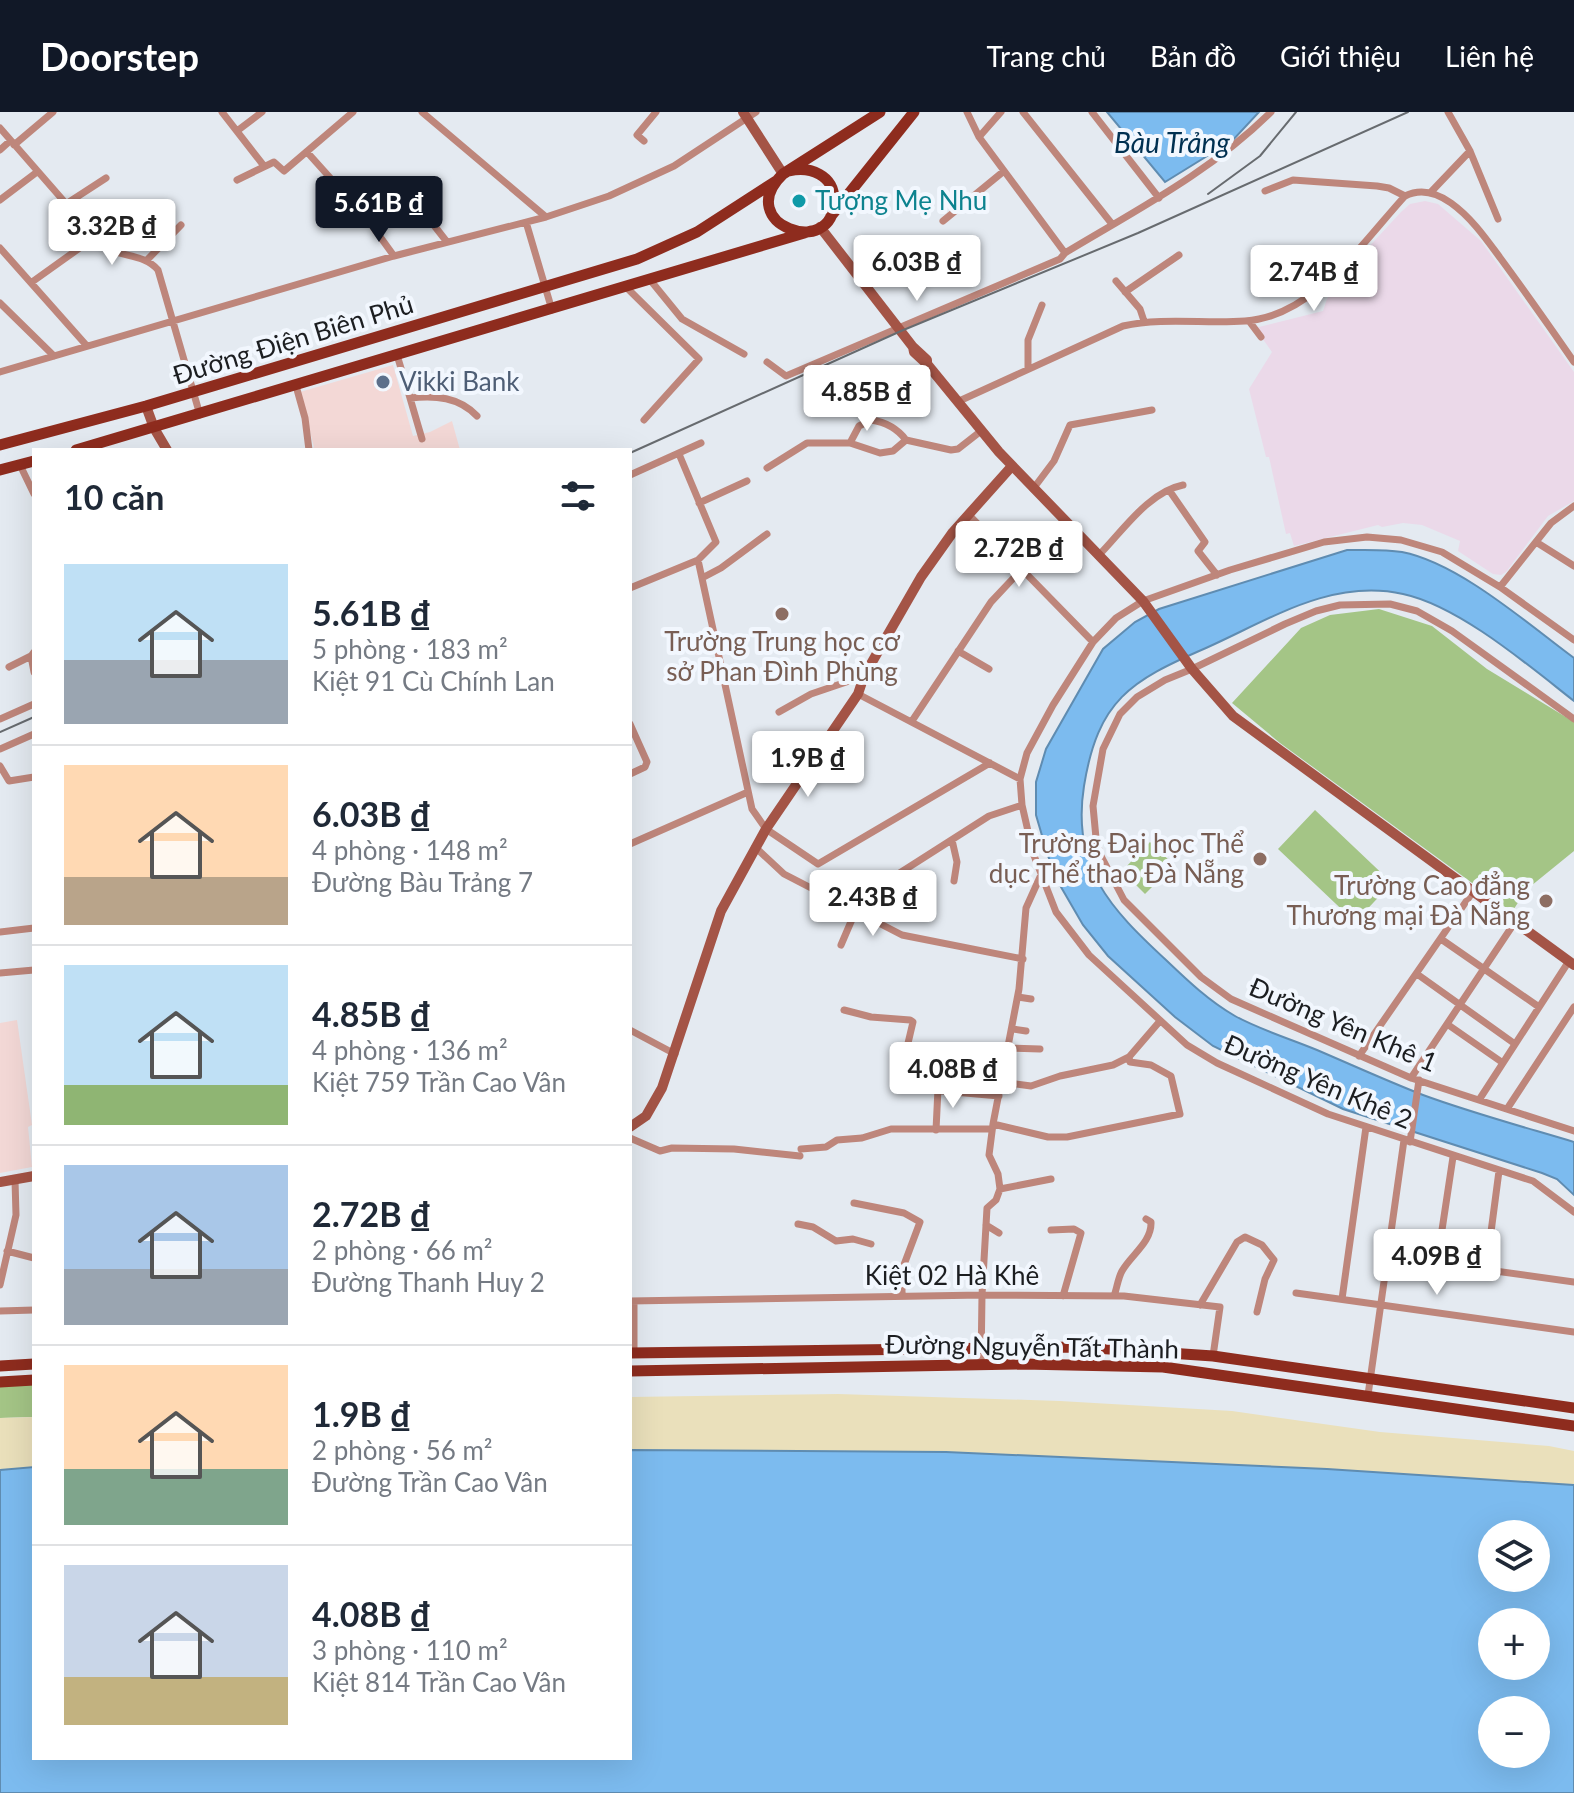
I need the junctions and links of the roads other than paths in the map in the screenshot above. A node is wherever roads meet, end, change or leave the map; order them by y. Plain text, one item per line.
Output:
1 (53, 112) edge
2 (222, 112) edge
3 (262, 112) edge
4 (353, 112) edge
5 (422, 112) edge
6 (656, 112) edge
7 (880, 112) edge
8 (914, 112) edge
9 (967, 112) edge
10 (1001, 112) edge
11 (1023, 112) edge
12 (1092, 112) edge
13 (1271, 112) edge
14 (1448, 112) edge
15 (748, 114) edge
16 (0, 128) edge
17 (237, 131) junction
18 (979, 137) junction
19 (644, 141) dead end
20 (12, 143) junction
21 (0, 150) edge
22 (1470, 151) junction
23 (307, 152) junction
24 (264, 166) junction
25 (1004, 171) junction
26 (37, 172) junction
27 (782, 175) junction
28 (106, 178) dead end
29 (237, 180) dead end
30 (401, 183) dead end
31 (1265, 191) dead end
32 (1430, 193) junction
33 (1405, 196) junction
34 (1159, 198) junction
35 (0, 200) edge
36 (66, 204) junction
37 (546, 217) junction
38 (1498, 219) dead end
39 (943, 221) dead end
40 (526, 222) junction
41 (1112, 224) junction
42 (181, 225) dead end
43 (820, 226) junction
44 (95, 237) junction
45 (447, 242) junction
46 (0, 248) edge
47 (1065, 253) junction
48 (1179, 255) dead end
49 (394, 256) junction
50 (147, 260) junction
51 (651, 281) junction
52 (1116, 281) dead end
53 (32, 282) junction
54 (545, 287) junction
55 (627, 288) junction
56 (1125, 292) junction
57 (0, 303) edge
58 (1042, 305) dead end
59 (552, 310) junction
60 (174, 321) junction
61 (1144, 321) junction
62 (1249, 321) junction
63 (898, 328) junction
64 (1261, 337) dead end
65 (87, 346) junction
66 (336, 350) junction
67 (744, 354) dead end
68 (397, 355) junction
69 (54, 356) junction
70 (767, 362) dead end
71 (1574, 362) edge
72 (1028, 369) junction
73 (0, 372) edge
74 (343, 372) junction
75 (296, 386) junction
76 (193, 392) junction
77 (410, 398) junction
78 (957, 402) junction
79 (146, 406) junction
80 (1152, 410) dead end
81 (200, 415) junction
82 (477, 416) dead end
83 (644, 420) dead end
84 (154, 428) junction
85 (981, 431) junction
86 (422, 439) dead end
87 (906, 440) junction
88 (701, 443) dead end
89 (850, 443) junction
90 (0, 445) edge
91 (83, 448) edge
92 (166, 448) edge
93 (309, 448) edge
94 (679, 454) junction
95 (32, 462) edge
96 (20, 465) junction
97 (1012, 466) junction
98 (767, 468) dead end
99 (0, 470) edge
100 (632, 474) edge
101 (747, 481) dead end
102 (1183, 485) dead end
103 (1033, 489) junction
104 (32, 490) edge
105 (1169, 490) junction
106 (699, 503) junction
107 (1574, 506) edge
108 (968, 514) junction
109 (767, 534) dead end
110 (1536, 542) junction
111 (1098, 556) junction
112 (698, 560) junction
113 (1574, 566) edge
114 (1022, 569) junction
115 (1217, 575) junction
116 (702, 578) junction
117 (632, 587) edge
118 (1500, 587) junction
119 (1143, 601) junction
120 (1574, 640) edge
121 (1093, 642) junction
122 (958, 651) junction
123 (32, 654) edge
124 (9, 667) dead end
125 (989, 669) dead end
126 (1192, 669) junction
127 (864, 676) junction
128 (858, 694) junction
129 (32, 705) edge
130 (779, 712) dead end
131 (0, 717) edge
132 (1574, 719) edge
133 (912, 721) junction
134 (632, 728) edge
135 (32, 735) edge
136 (0, 749) edge
137 (990, 763) junction
138 (0, 766) edge
139 (632, 773) edge
140 (32, 777) edge
141 (1020, 779) junction
142 (748, 792) junction
143 (1022, 805) junction
144 (766, 829) junction
145 (952, 840) junction
146 (632, 843) edge
147 (755, 847) junction
148 (1040, 877) junction
149 (954, 881) dead end
150 (1472, 893) junction
151 (852, 908) junction
152 (1515, 922) junction
153 (32, 928) edge
154 (0, 932) edge
155 (1441, 939) junction
156 (841, 945) dead end
157 (1023, 959) junction
158 (1572, 963) edge
159 (1484, 969) junction
160 (32, 970) edge
161 (0, 973) edge
162 (1417, 974) junction
163 (1018, 997) junction
164 (1031, 999) dead end
165 (1460, 1005) junction
166 (1539, 1007) junction
167 (1574, 1007) edge
168 (844, 1010) dead end
169 (1160, 1021) junction
170 (1447, 1024) junction
171 (1013, 1029) junction
172 (632, 1031) edge
173 (1026, 1031) dead end
174 (1515, 1044) junction
175 (1009, 1048) junction
176 (1040, 1049) dead end
177 (675, 1054) junction
178 (1359, 1056) junction
179 (1129, 1057) junction
180 (1503, 1063) junction
181 (1002, 1082) junction
182 (1416, 1082) junction
183 (938, 1089) junction
184 (999, 1096) junction
185 (1479, 1100) junction
186 (1507, 1109) junction
187 (632, 1126) edge
188 (992, 1126) junction
189 (1366, 1127) junction
190 (936, 1130) junction
191 (1574, 1131) edge
192 (632, 1139) edge
193 (1407, 1141) junction
194 (1453, 1157) junction
195 (1499, 1171) junction
196 (32, 1176) edge
197 (1051, 1179) dead end
198 (15, 1180) junction
199 (0, 1182) edge
200 (1000, 1189) junction
201 (854, 1203) dead end
202 (1574, 1212) edge
203 (1146, 1219) dead end
204 (798, 1224) dead end
205 (986, 1225) junction
206 (1051, 1230) dead end
207 (999, 1233) dead end
208 (871, 1244) dead end
209 (7, 1251) junction
210 (1387, 1256) junction
211 (32, 1257) edge
212 (1437, 1263) junction
213 (1486, 1270) junction
214 (1574, 1282) edge
215 (0, 1285) edge
216 (1296, 1293) dead end
217 (982, 1295) junction
218 (902, 1296) junction
219 (1063, 1296) junction
220 (1114, 1296) junction
221 (1342, 1299) junction
222 (632, 1301) edge
223 (1380, 1304) junction
224 (1200, 1305) junction
225 (32, 1310) edge
226 (0, 1311) edge
227 (1257, 1312) dead end
228 (1574, 1332) edge
229 (981, 1349) junction
230 (739, 1351) junction
231 (632, 1353) edge
232 (1213, 1356) junction
233 (32, 1364) edge
234 (981, 1365) junction
235 (0, 1366) edge
236 (740, 1370) junction
237 (632, 1371) edge
238 (1370, 1377) junction
239 (32, 1380) edge
240 (0, 1382) edge
241 (1368, 1395) junction
242 (1574, 1408) edge
243 (1574, 1426) edge

1 - 20 street
2 - 17 street
3 - 17 street
4 - 23 street
5 - 37 street
6 - 19 street
7 - 27 main road
8 - 43 main road
9 - 18 street
10 - 18 street
11 - 41 street
12 - 34 street
13 - 34 street
14 - 22 street
15 - 27 main road
15 - 37 street
16 - 20 street
17 - 24 street
18 - 25 street
20 - 21 street
20 - 26 street
22 - 32 street
22 - 38 street
23 - 24 street
23 - 49 street
24 - 29 street
25 - 39 street
25 - 47 street
26 - 35 street
26 - 36 street
27 - 43 main road
27 - 43 main road
27 - 54 main road, Đường Điện Biên Phủ
28 - 36 street
30 - 45 street
31 - 33 street
32 - 33 street
32 - 71 street
33 - 62 street
34 - 41 street
36 - 44 street
37 - 40 street
40 - 45 street
40 - 54 street
41 - 47 street
42 - 50 street
43 - 51 main road, Đường Điện Biên Phủ
43 - 63 main road
44 - 50 street
44 - 53 street
45 - 49 street
46 - 53 street
47 - 63 street
48 - 56 street
49 - 60 street
50 - 60 street
51 - 55 main road, Đường Điện Biên Phủ
51 - 67 street
52 - 56 street
53 - 65 street
54 - 59 street
54 - 66 main road, Đường Điện Biên Phủ
55 - 59 main road, Đường Điện Biên Phủ
55 - 83 street
56 - 61 street
57 - 69 street
58 - 72 street
59 - 68 main road, Đường Điện Biên Phủ
60 - 65 street
60 - 76 street
61 - 62 street
61 - 72 street
62 - 64 street
63 - 70 street
63 - 78 main road
65 - 69 street
66 - 74 main road
66 - 76 main road, Đường Điện Biên Phủ
68 - 74 main road, Đường Điện Biên Phủ
68 - 77 street
69 - 73 street
72 - 78 street
74 - 75 main road, Đường Điện Biên Phủ
75 - 81 main road, Đường Điện Biên Phủ
75 - 93 street
76 - 79 main road, Đường Điện Biên Phủ
76 - 81 street
77 - 82 street
77 - 86 street
78 - 85 main road
79 - 84 main road
79 - 90 main road, Đường Điện Biên Phủ
80 - 103 street
81 - 84 main road, Đường Điện Biên Phủ
84 - 91 main road, Đường Điện Biên Phủ
84 - 92 main road
85 - 87 street
85 - 97 main road
87 - 89 street
87 - 89 street
88 - 94 street
89 - 98 street
94 - 100 street
94 - 106 street
95 - 96 main road
96 - 99 main road
96 - 104 street
97 - 103 main road
97 - 108 main road
101 - 106 street
102 - 105 street
103 - 111 main road
105 - 111 street
105 - 115 street
106 - 112 street
107 - 110 street
108 - 114 street
108 - 127 main road
109 - 116 street
110 - 113 street
110 - 118 street
111 - 119 main road
112 - 116 street
112 - 117 street
114 - 121 street
114 - 122 street
115 - 118 street, Đường Yên Khê 2
115 - 119 street, Đường Yên Khê 2
116 - 142 street
118 - 120 street, Đường Yên Khê 2
119 - 121 street, Đường Yên Khê 2
119 - 126 main road
121 - 141 street, Đường Yên Khê 2
122 - 125 street
122 - 133 street
123 - 124 street
126 - 132 street, Đường Yên Khê 1
126 - 150 main road
126 - 178 street, Đường Yên Khê 1
127 - 128 main road
127 - 130 street
128 - 133 street
128 - 144 main road
129 - 131 street
133 - 137 street
134 - 139 street
135 - 136 street
137 - 141 street
137 - 144 street
138 - 140 street
141 - 143 street, Đường Yên Khê 2
142 - 144 street
142 - 146 street
143 - 145 street
143 - 148 street, Đường Yên Khê 2
144 - 147 main road
145 - 149 street
145 - 151 street
147 - 151 street
147 - 177 main road
148 - 157 street
148 - 169 street, Đường Yên Khê 2
150 - 152 main road
150 - 155 street
151 - 156 street
151 - 157 street
152 - 158 main road
152 - 159 street
153 - 154 street
155 - 159 street
155 - 162 street
157 - 163 street
158 - 166 street
159 - 165 street
159 - 166 street
160 - 161 street
162 - 165 street
162 - 178 street
163 - 164 street
163 - 171 street
165 - 170 street
165 - 174 street
166 - 174 street
167 - 186 street
168 - 183 street
169 - 179 street
169 - 189 street, Đường Yên Khê 2
170 - 180 street
170 - 182 street
171 - 173 street
171 - 175 street
172 - 177 street
174 - 180 street
175 - 176 street
175 - 181 street
177 - 187 main road
178 - 182 street, Đường Yên Khê 1
179 - 181 street
179 - 188 street
180 - 185 street
181 - 184 street
182 - 185 street, Đường Yên Khê 1
182 - 193 street
183 - 184 street
183 - 190 street
184 - 188 street
185 - 186 street, Đường Yên Khê 1
186 - 191 street, Đường Yên Khê 1
188 - 190 street
188 - 200 street
189 - 193 street, Đường Yên Khê 2
189 - 221 street
190 - 192 street
193 - 194 street, Đường Yên Khê 2
193 - 210 street
194 - 195 street, Đường Yên Khê 2
194 - 212 street
195 - 202 street, Đường Yên Khê 2
195 - 213 street
196 - 198 main road
197 - 200 street
198 - 199 main road
198 - 209 street
200 - 205 street
201 - 218 street
203 - 220 street
204 - 208 street
205 - 207 street
205 - 217 street
206 - 219 street
209 - 211 street
209 - 215 street
210 - 212 street
210 - 223 street
212 - 213 street
213 - 214 street
216 - 221 street
217 - 218 street, Kiệt 02 Hà Khê
217 - 219 street, Kiệt 02 Hà Khê
217 - 229 street
218 - 222 street, Kiệt 02 Hà Khê
219 - 220 street, Kiệt 02 Hà Khê
220 - 224 street, Kiệt 02 Hà Khê
221 - 223 street
222 - 231 street, Kiệt 02 Hà Khê
223 - 228 street
223 - 238 street
224 - 227 street
224 - 232 street
225 - 226 street
229 - 230 main road, Đường Nguyễn Tất Thành
229 - 232 main road, Đường Nguyễn Tất Thành
229 - 234 street
230 - 231 main road, Đường Nguyễn Tất Thành
230 - 236 main road
232 - 238 main road, Đường Nguyễn Tất Thành
233 - 235 main road
234 - 236 main road, Đường Nguyễn Tất Thành
234 - 241 main road, Đường Nguyễn Tất Thành
236 - 237 main road, Đường Nguyễn Tất Thành
238 - 241 street
238 - 242 main road, Đường Nguyễn Tất Thành
239 - 240 main road
241 - 243 main road, Đường Nguyễn Tất Thành

